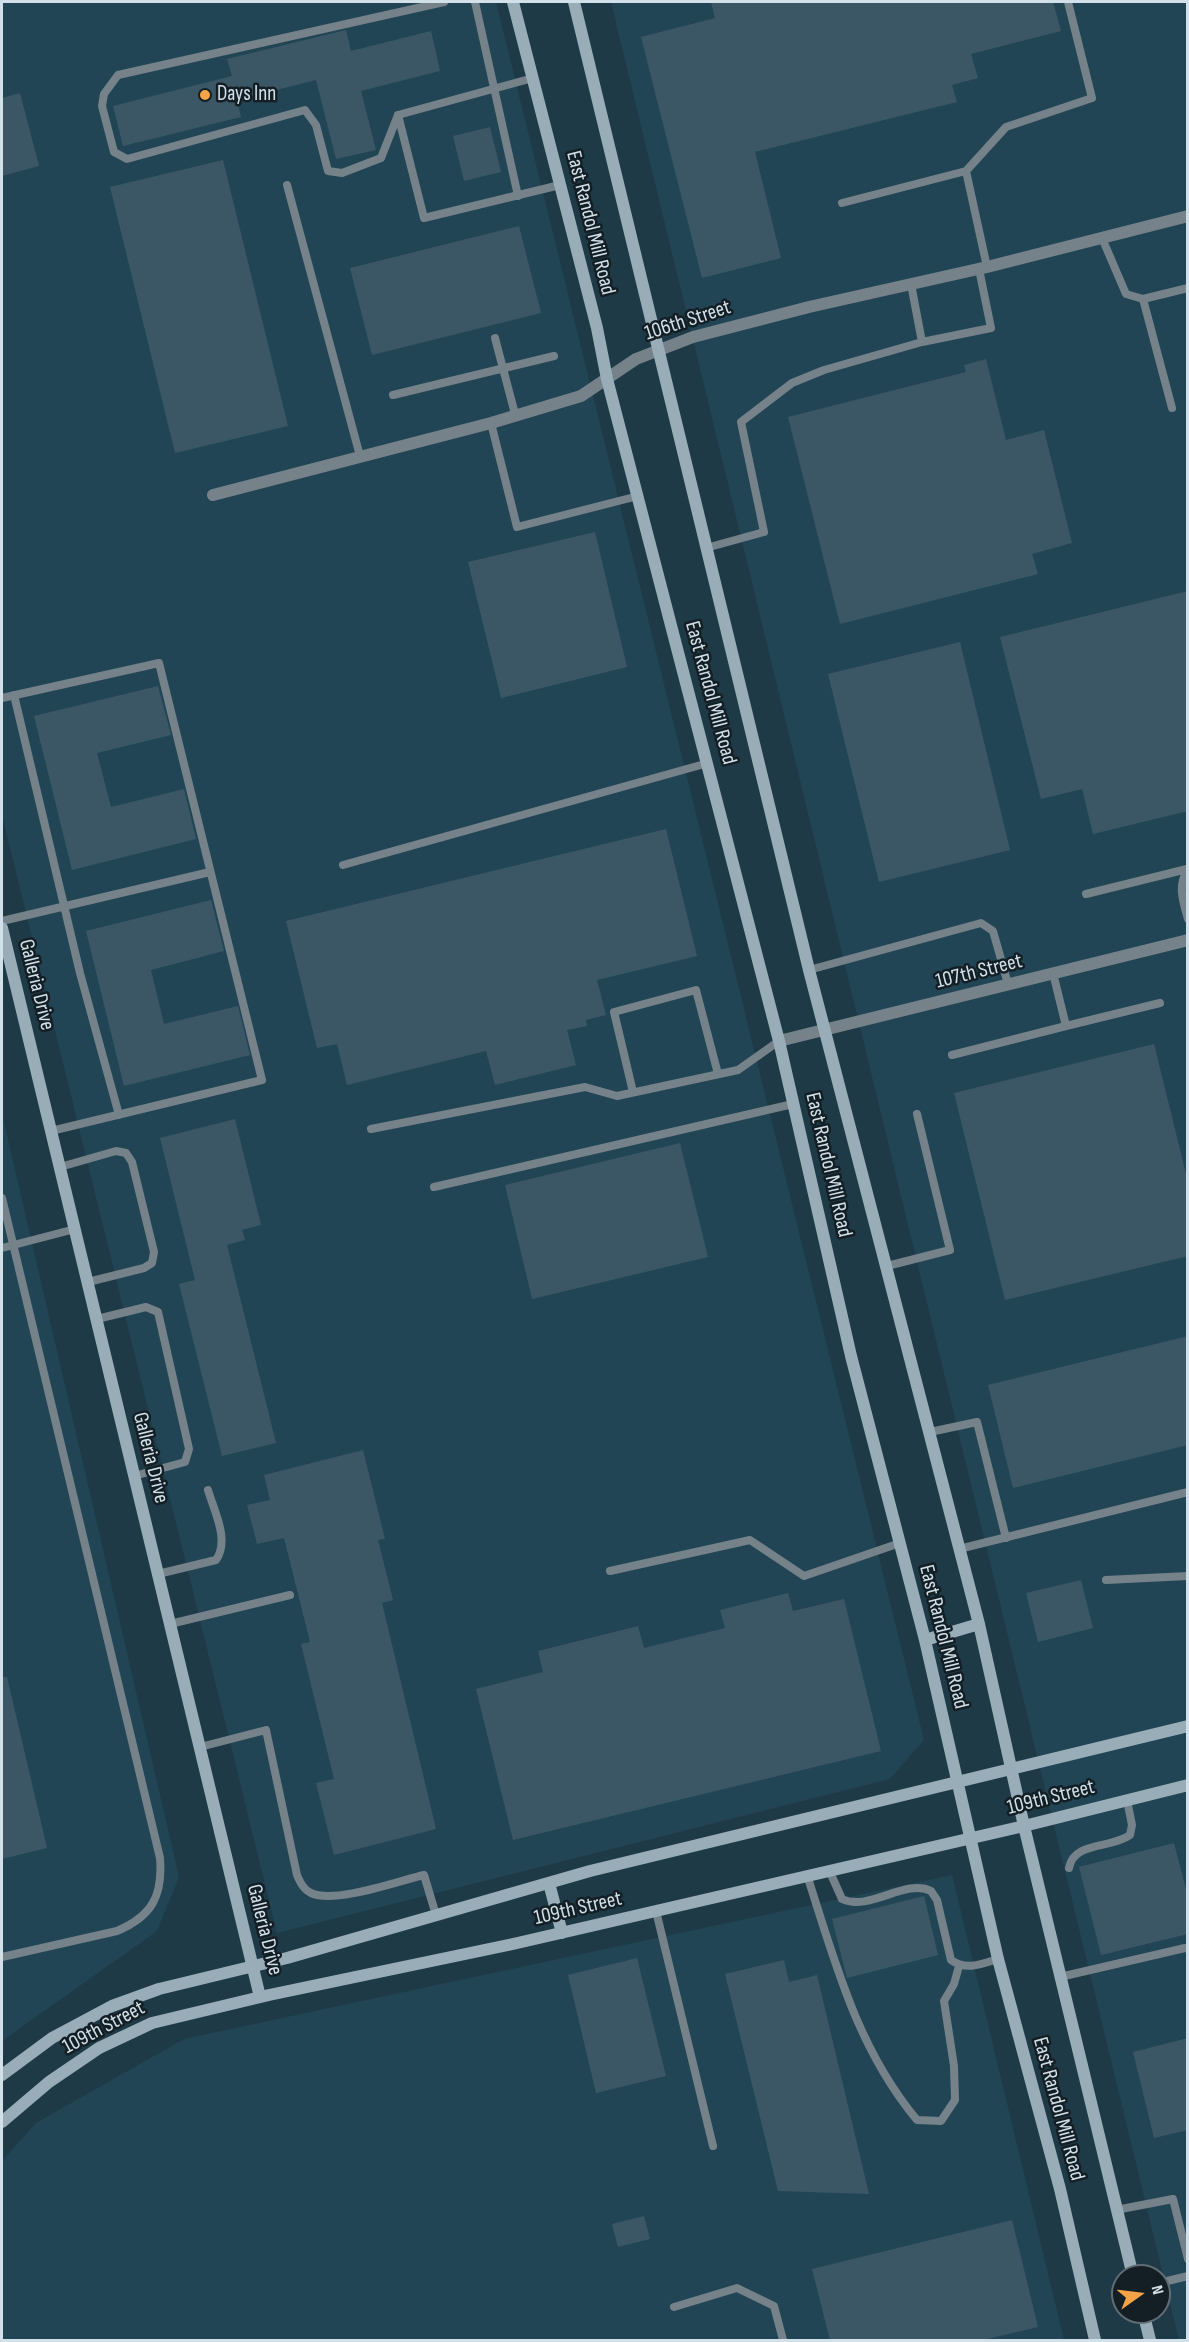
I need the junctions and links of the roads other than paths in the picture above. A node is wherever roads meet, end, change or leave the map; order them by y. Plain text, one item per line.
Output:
1 (444, 2) edge
2 (475, 2) edge
3 (513, 2) edge
4 (574, 2) edge
5 (1068, 2) edge
6 (533, 78) junction
7 (494, 88) junction
8 (398, 115) junction
9 (966, 171) junction
10 (287, 185) dead end
11 (560, 185) junction
12 (518, 196) junction
13 (842, 203) dead end
14 (1188, 216) edge
15 (1102, 238) junction
16 (983, 268) junction
17 (911, 284) junction
18 (1188, 288) edge
19 (1143, 299) junction
20 (495, 338) dead end
21 (922, 342) junction
22 (658, 351) junction
23 (554, 356) dead end
24 (503, 369) junction
25 (607, 380) junction
26 (393, 395) dead end
27 (1172, 408) dead end
28 (515, 414) junction
29 (491, 423) junction
30 (360, 456) junction
31 (213, 495) dead end
32 (638, 496) junction
33 (706, 548) junction
34 (15, 695) junction
35 (2, 698) edge
36 (708, 763) junction
37 (343, 865) dead end
38 (1187, 869) edge
39 (210, 872) junction
40 (1086, 894) dead end
41 (65, 906) junction
42 (1188, 919) edge
43 (2, 921) edge
44 (2, 928) edge
45 (1188, 940) edge
46 (809, 970) junction
47 (1053, 973) junction
48 (1008, 984) junction
49 (1160, 1003) dead end
50 (1066, 1026) junction
51 (825, 1029) junction
52 (779, 1041) junction
53 (952, 1055) dead end
54 (718, 1074) junction
55 (633, 1092) junction
56 (793, 1104) junction
57 (917, 1114) dead end
58 (119, 1115) junction
59 (371, 1129) dead end
60 (51, 1131) junction
61 (60, 1167) junction
62 (434, 1187) dead end
63 (2, 1198) edge
64 (75, 1229) junction
65 (13, 1245) junction
66 (2, 1248) edge
67 (886, 1266) junction
68 (88, 1282) junction
69 (97, 1320) junction
70 (930, 1432) junction
71 (134, 1476) junction
72 (208, 1490) dead end
73 (1188, 1492) edge
74 (1006, 1538) junction
75 (900, 1543) junction
76 (960, 1549) junction
77 (610, 1571) dead end
78 (158, 1574) junction
79 (1188, 1576) edge
80 (1106, 1580) dead end
81 (290, 1595) dead end
82 (170, 1624) junction
83 (979, 1624) junction
84 (925, 1640) junction
85 (1188, 1726) edge
86 (200, 1747) junction
87 (1011, 1770) junction
88 (958, 1783) junction
89 (1188, 1785) edge
90 (1127, 1800) junction
91 (1024, 1826) junction
92 (971, 1836) junction
93 (1069, 1868) dead end
94 (829, 1870) junction
95 (807, 1875) junction
96 (549, 1882) junction
97 (656, 1911) junction
98 (436, 1915) junction
99 (562, 1933) junction
100 (1185, 1948) dead end
101 (2, 1957) edge
102 (998, 1959) junction
103 (252, 1965) junction
104 (959, 1966) junction
105 (1060, 1977) junction
106 (260, 1997) junction
107 (2, 2074) edge
108 (2, 2122) edge
109 (713, 2146) dead end
110 (1116, 2210) junction
111 (1188, 2259) edge
112 (1130, 2264) edge
113 (1188, 2276) edge
114 (1171, 2280) edge
115 (674, 2307) dead end
116 (1146, 2324) edge
117 (783, 2340) edge
118 (1095, 2340) edge
119 (1150, 2340) edge

1 - 8 lane
2 - 7 lane
3 - 6 main road, East Randol Mill Road
4 - 22 main road, East Randol Mill Road
5 - 9 lane
6 - 7 lane
6 - 11 main road, East Randol Mill Road
7 - 8 lane
7 - 12 lane
8 - 12 lane
9 - 13 lane
9 - 16 lane
10 - 30 lane
11 - 12 lane
11 - 25 main road, East Randol Mill Road
14 - 15 street, 106th Street
15 - 16 street, 106th Street
15 - 19 lane
16 - 17 street, 106th Street
16 - 21 lane
17 - 21 lane
17 - 22 street, 106th Street
18 - 19 lane
19 - 27 lane
20 - 24 lane
21 - 33 lane
22 - 25 street, 106th Street
22 - 33 main road, East Randol Mill Road
23 - 24 lane
24 - 26 lane
24 - 28 lane
25 - 28 street, 106th Street
25 - 32 main road, East Randol Mill Road
28 - 29 street, 106th Street
29 - 30 street, 106th Street
29 - 32 lane
30 - 31 street, 106th Street
32 - 36 main road, East Randol Mill Road
33 - 46 main road, East Randol Mill Road
34 - 35 lane
34 - 39 lane
34 - 41 lane
36 - 37 lane
36 - 52 main road, East Randol Mill Road
38 - 40 lane
38 - 42 lane
39 - 41 lane
39 - 58 lane
41 - 43 lane
41 - 58 lane
44 - 60 main road, Galleria Drive
45 - 47 street, 107th Street
46 - 48 lane
46 - 51 main road, East Randol Mill Road
47 - 48 street, 107th Street
47 - 50 lane
48 - 51 street, 107th Street
49 - 50 lane
50 - 53 lane
51 - 52 street, 107th Street
51 - 67 main road, East Randol Mill Road
52 - 54 lane
52 - 56 main road, East Randol Mill Road
54 - 55 lane
54 - 55 lane
55 - 59 lane
56 - 62 lane
56 - 75 main road, East Randol Mill Road
57 - 67 lane
58 - 60 lane
60 - 61 main road, Galleria Drive
61 - 64 main road, Galleria Drive
61 - 68 lane
63 - 65 lane
64 - 65 lane
64 - 68 main road, Galleria Drive
65 - 66 lane
65 - 101 lane
67 - 70 main road, East Randol Mill Road
68 - 69 main road, Galleria Drive
69 - 71 main road, Galleria Drive
69 - 71 lane
70 - 74 lane
70 - 76 main road, East Randol Mill Road
71 - 78 main road, Galleria Drive
72 - 78 lane
73 - 74 lane
74 - 76 lane
75 - 77 lane
75 - 84 main road, East Randol Mill Road
76 - 83 main road, East Randol Mill Road
78 - 82 main road, Galleria Drive
79 - 80 lane
81 - 82 lane
82 - 86 main road, Galleria Drive
83 - 84 main road
83 - 87 main road, East Randol Mill Road
84 - 88 main road, East Randol Mill Road
85 - 87 main road, 109th Street
86 - 98 lane
86 - 103 main road, Galleria Drive
87 - 88 main road, 109th Street
87 - 91 main road, East Randol Mill Road
88 - 92 main road, East Randol Mill Road
88 - 96 main road, 109th Street
89 - 90 main road, 109th Street
90 - 91 main road, 109th Street
90 - 93 lane
91 - 92 main road, 109th Street
91 - 105 main road, East Randol Mill Road
92 - 94 main road, 109th Street
92 - 102 main road, East Randol Mill Road
94 - 95 main road, 109th Street
94 - 104 lane
95 - 97 main road, 109th Street
95 - 104 lane
96 - 98 main road, 109th Street
96 - 99 main road
97 - 99 main road, 109th Street
97 - 109 lane
98 - 103 main road, 109th Street
99 - 106 main road, 109th Street
100 - 105 lane
102 - 104 lane
102 - 118 main road, East Randol Mill Road
103 - 106 main road, Galleria Drive
103 - 107 main road, 109th Street
105 - 110 main road, East Randol Mill Road
106 - 108 main road, 109th Street
110 - 111 lane
110 - 112 main road, East Randol Mill Road
113 - 114 lane
115 - 117 lane
116 - 119 main road

